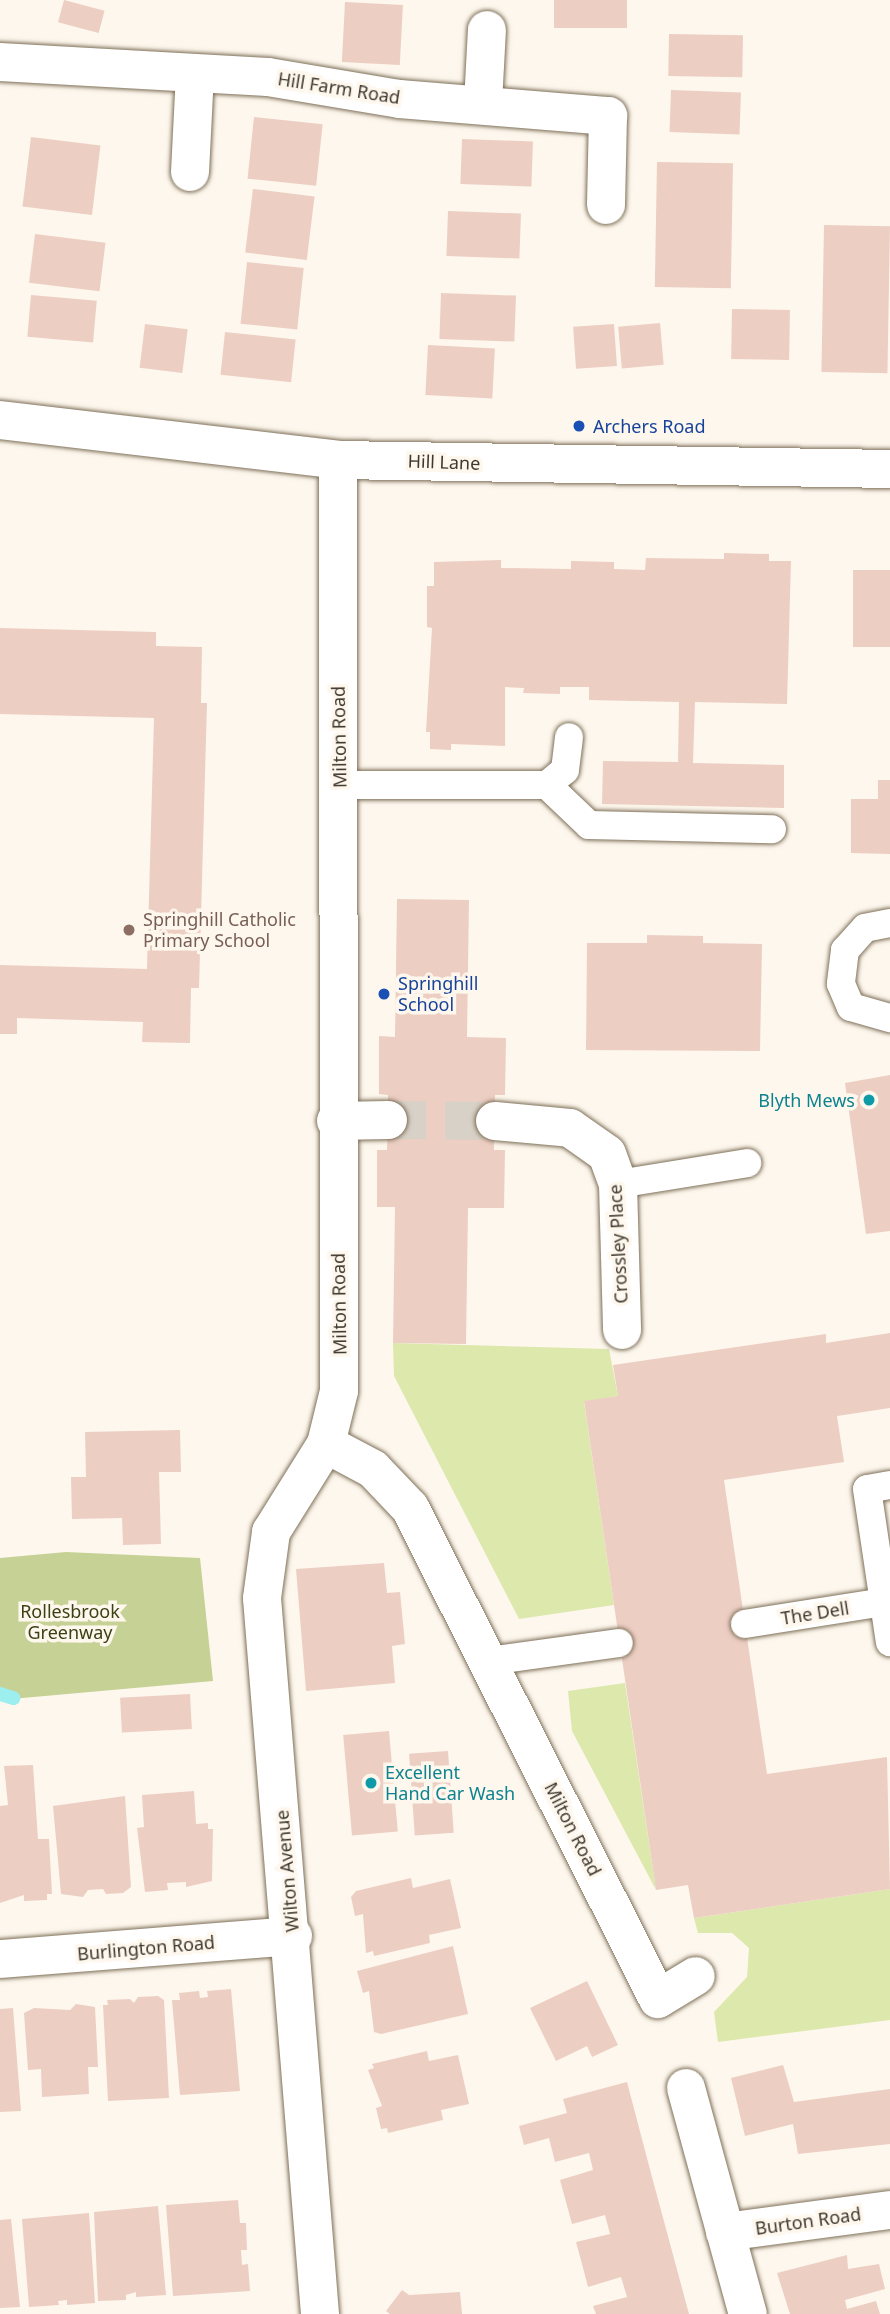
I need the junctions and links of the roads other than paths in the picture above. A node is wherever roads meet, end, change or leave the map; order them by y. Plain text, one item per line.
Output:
1 (487, 30) dead end
2 (0, 62) edge
3 (195, 74) junction
4 (483, 103) junction
5 (190, 172) dead end
6 (606, 205) dead end
7 (0, 420) edge
8 (338, 460) junction
9 (890, 469) edge
10 (569, 737) dead end
11 (340, 785) junction
12 (547, 785) junction
13 (772, 829) dead end
14 (890, 923) edge
15 (890, 1018) edge
16 (388, 1120) tunnel mouth
17 (336, 1121) junction
18 (495, 1121) tunnel mouth
19 (747, 1163) dead end
20 (618, 1185) junction
21 (622, 1330) dead end
22 (326, 1444) junction
23 (890, 1485) edge
24 (884, 1602) junction
25 (745, 1623) dead end
26 (890, 1642) edge
27 (619, 1643) dead end
28 (489, 1661) junction
29 (293, 1936) junction
30 (0, 1959) edge
31 (696, 1976) dead end
32 (686, 2088) dead end
33 (890, 2210) edge
34 (725, 2232) junction
35 (320, 2314) edge
36 (748, 2314) edge

1 - 4 street
2 - 3 street, Hill Farm Road
3 - 4 street, Hill Farm Road
3 - 5 street
4 - 6 street, Hill Farm Road
7 - 8 street, Hill Lane
8 - 9 street, Hill Lane
8 - 11 street, Milton Road
10 - 12 lane
11 - 12 lane
11 - 17 street, Milton Road
12 - 13 lane
14 - 15 lane
16 - 17 street
17 - 22 street, Milton Road
18 - 20 street, Crossley Place
19 - 20 lane
20 - 21 street, Crossley Place
22 - 28 street, Milton Road
22 - 29 street, Wilton Avenue
23 - 24 lane
24 - 25 lane, The Dell
24 - 26 lane
27 - 28 lane
28 - 31 street, Milton Road
29 - 30 street, Burlington Road
29 - 35 street, Wilton Avenue
32 - 34 street
33 - 34 street, Burton Road
34 - 36 street

